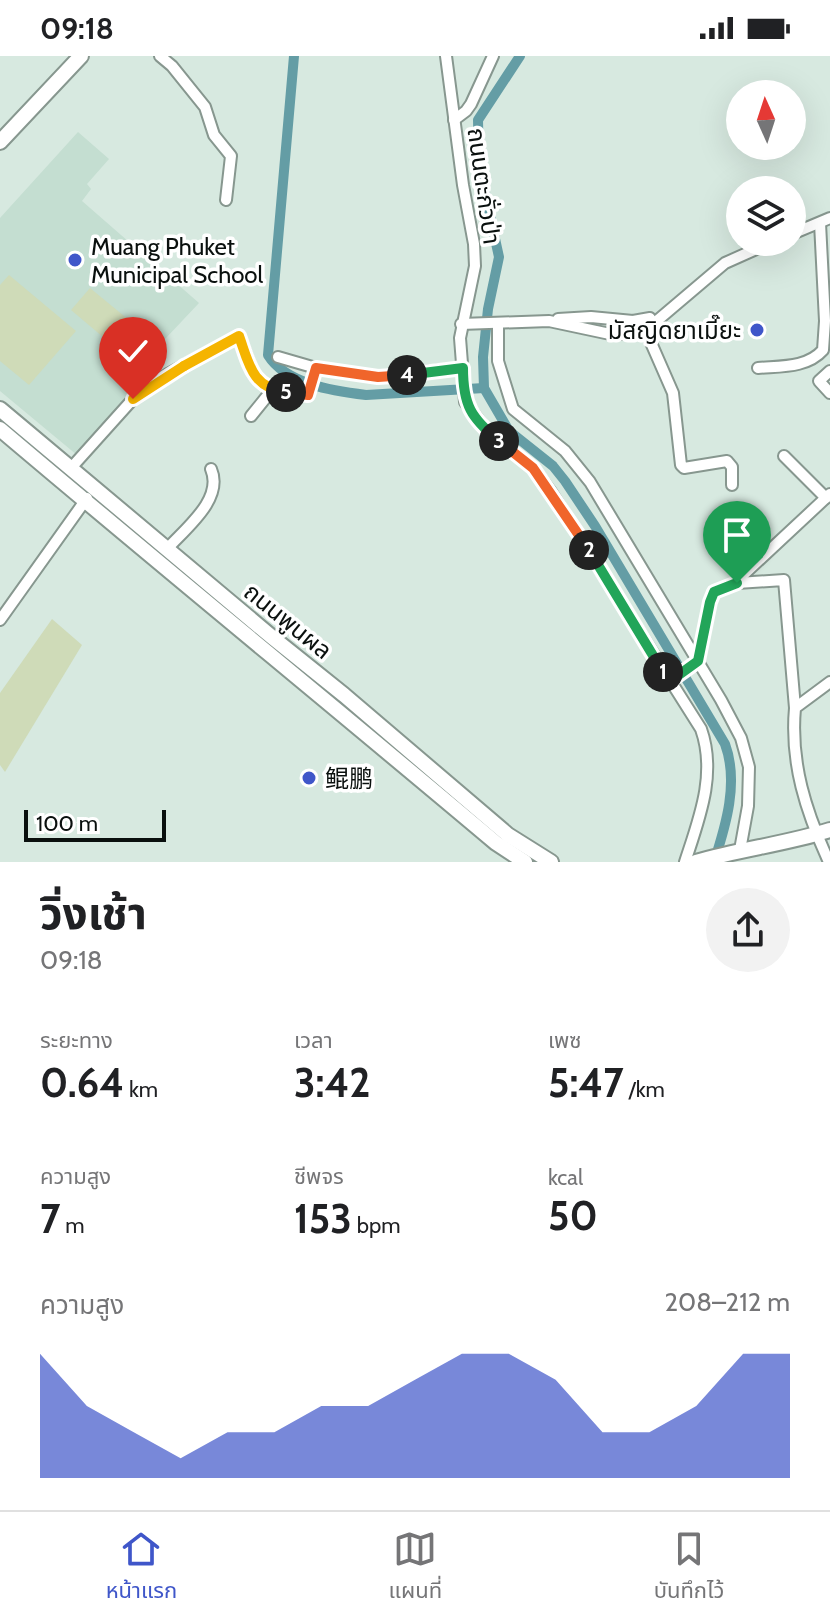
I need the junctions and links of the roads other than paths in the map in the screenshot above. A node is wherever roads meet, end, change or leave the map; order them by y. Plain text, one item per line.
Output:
1 (81, 56) edge
2 (160, 56) edge
3 (446, 56) edge
4 (493, 56) edge
5 (454, 120) junction
6 (0, 142) edge
7 (226, 200) dead end
8 (825, 221) edge
9 (806, 228) edge
10 (741, 256) edge
11 (461, 324) junction
12 (498, 324) junction
13 (644, 324) junction
14 (278, 357) dead end
15 (463, 368) junction
16 (758, 368) dead end
17 (830, 371) edge
18 (315, 372) junction
19 (272, 390) junction
20 (830, 393) edge
21 (0, 409) edge
22 (251, 416) dead end
23 (0, 429) edge
24 (784, 456) dead end
25 (71, 468) junction
26 (211, 469) dead end
27 (732, 485) dead end
28 (94, 488) junction
29 (828, 496) edge
30 (85, 500) junction
31 (167, 549) junction
32 (742, 576) dead end
33 (0, 620) edge
34 (698, 661) junction
35 (669, 682) junction
36 (830, 682) edge
37 (795, 708) junction
38 (823, 832) edge
39 (737, 854) edge
40 (525, 862) edge
41 (551, 862) edge
42 (685, 862) edge
43 (697, 862) edge
44 (829, 862) edge

1 - 6 main road
2 - 7 street
3 - 5 street, ถนนตะกั่วป่า
4 - 5 street
5 - 11 street, ถนนตะกั่วป่า
8 - 9 street
8 - 16 street
10 - 13 street
11 - 12 street
11 - 15 street, ถนนตะกั่วป่า
12 - 13 street
12 - 34 street
13 - 27 street
14 - 18 street
15 - 18 street
15 - 35 street, ถนนตะกั่วป่า
17 - 20 street
18 - 19 street
19 - 22 street
19 - 25 street
21 - 25 main road, ถนนพูนผล
23 - 30 main road, ถนนพูนผล
24 - 29 street
25 - 28 main road, ถนนพูนผล
26 - 31 street
28 - 30 street
28 - 31 main road, ถนนพูนผล
29 - 32 street
30 - 33 street
30 - 40 main road, ถนนพูนผล
31 - 41 main road, ถนนพูนผล
34 - 35 street
34 - 37 street
34 - 39 street
35 - 42 street, ถนนตะกั่วป่า
36 - 37 street
37 - 38 street
38 - 39 main road
38 - 44 street
39 - 43 main road

